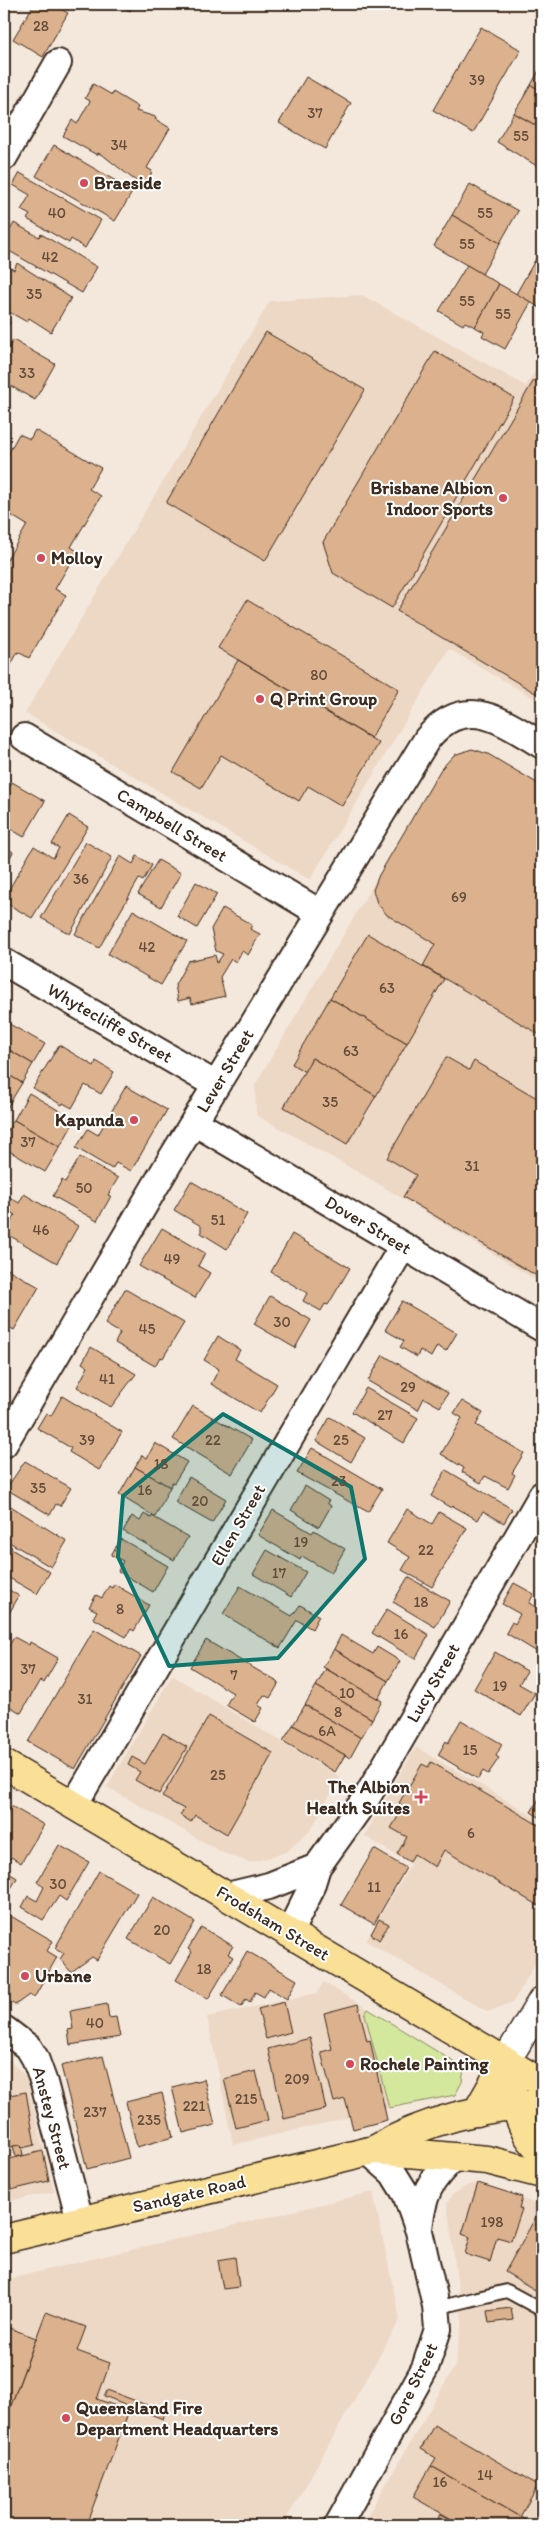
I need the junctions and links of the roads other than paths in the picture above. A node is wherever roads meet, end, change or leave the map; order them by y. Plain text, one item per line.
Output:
1 (58, 63) dead end
2 (4, 157) edge
3 (24, 737) dead end
4 (542, 745) edge
5 (320, 913) junction
6 (4, 962) edge
7 (216, 1085) junction
8 (194, 1122) junction
9 (403, 1246) junction
10 (542, 1328) edge
11 (4, 1444) edge
12 (542, 1495) edge
13 (4, 1764) edge
14 (74, 1805) junction
15 (317, 1867) junction
16 (227, 1896) junction
17 (290, 1933) junction
18 (542, 2001) edge
19 (4, 2029) edge
20 (506, 2061) junction
21 (542, 2083) edge
22 (530, 2105) edge
23 (477, 2112) junction
24 (371, 2151) junction
25 (542, 2151) edge
26 (455, 2157) junction
27 (542, 2174) edge
28 (80, 2220) junction
29 (419, 2231) junction
30 (4, 2238) edge
31 (436, 2308) junction
32 (542, 2310) edge
33 (338, 2525) edge

1 - 2 street
3 - 5 street, Campbell Street
4 - 5 street, Lever Street
5 - 7 street, Lever Street
6 - 7 street, Whytecliffe Street
7 - 8 street, Lever Street
8 - 9 street, Dover Street
8 - 11 street, Lever Street
9 - 10 street, Dover Street
9 - 14 street, Ellen Street
12 - 15 street, Lucy Street
13 - 14 highway, Frodsham Street
14 - 16 highway, Frodsham Street
15 - 16 street
15 - 17 street, Lucy Street
16 - 17 highway, Frodsham Street
17 - 20 highway, Frodsham Street
18 - 20 street
19 - 28 street, Anstey Street
20 - 21 highway, Frodsham Street
20 - 22 highway
20 - 23 highway
22 - 23 highway, Sandgate Road
22 - 25 highway
23 - 24 highway, Sandgate Road
24 - 26 highway, Sandgate Road
24 - 28 highway, Sandgate Road
24 - 29 street, Gore Street
26 - 27 highway, Sandgate Road
26 - 29 street, Gore Street
28 - 30 highway, Sandgate Road
29 - 31 street, Gore Street
31 - 32 lane
31 - 33 street, Gore Street

